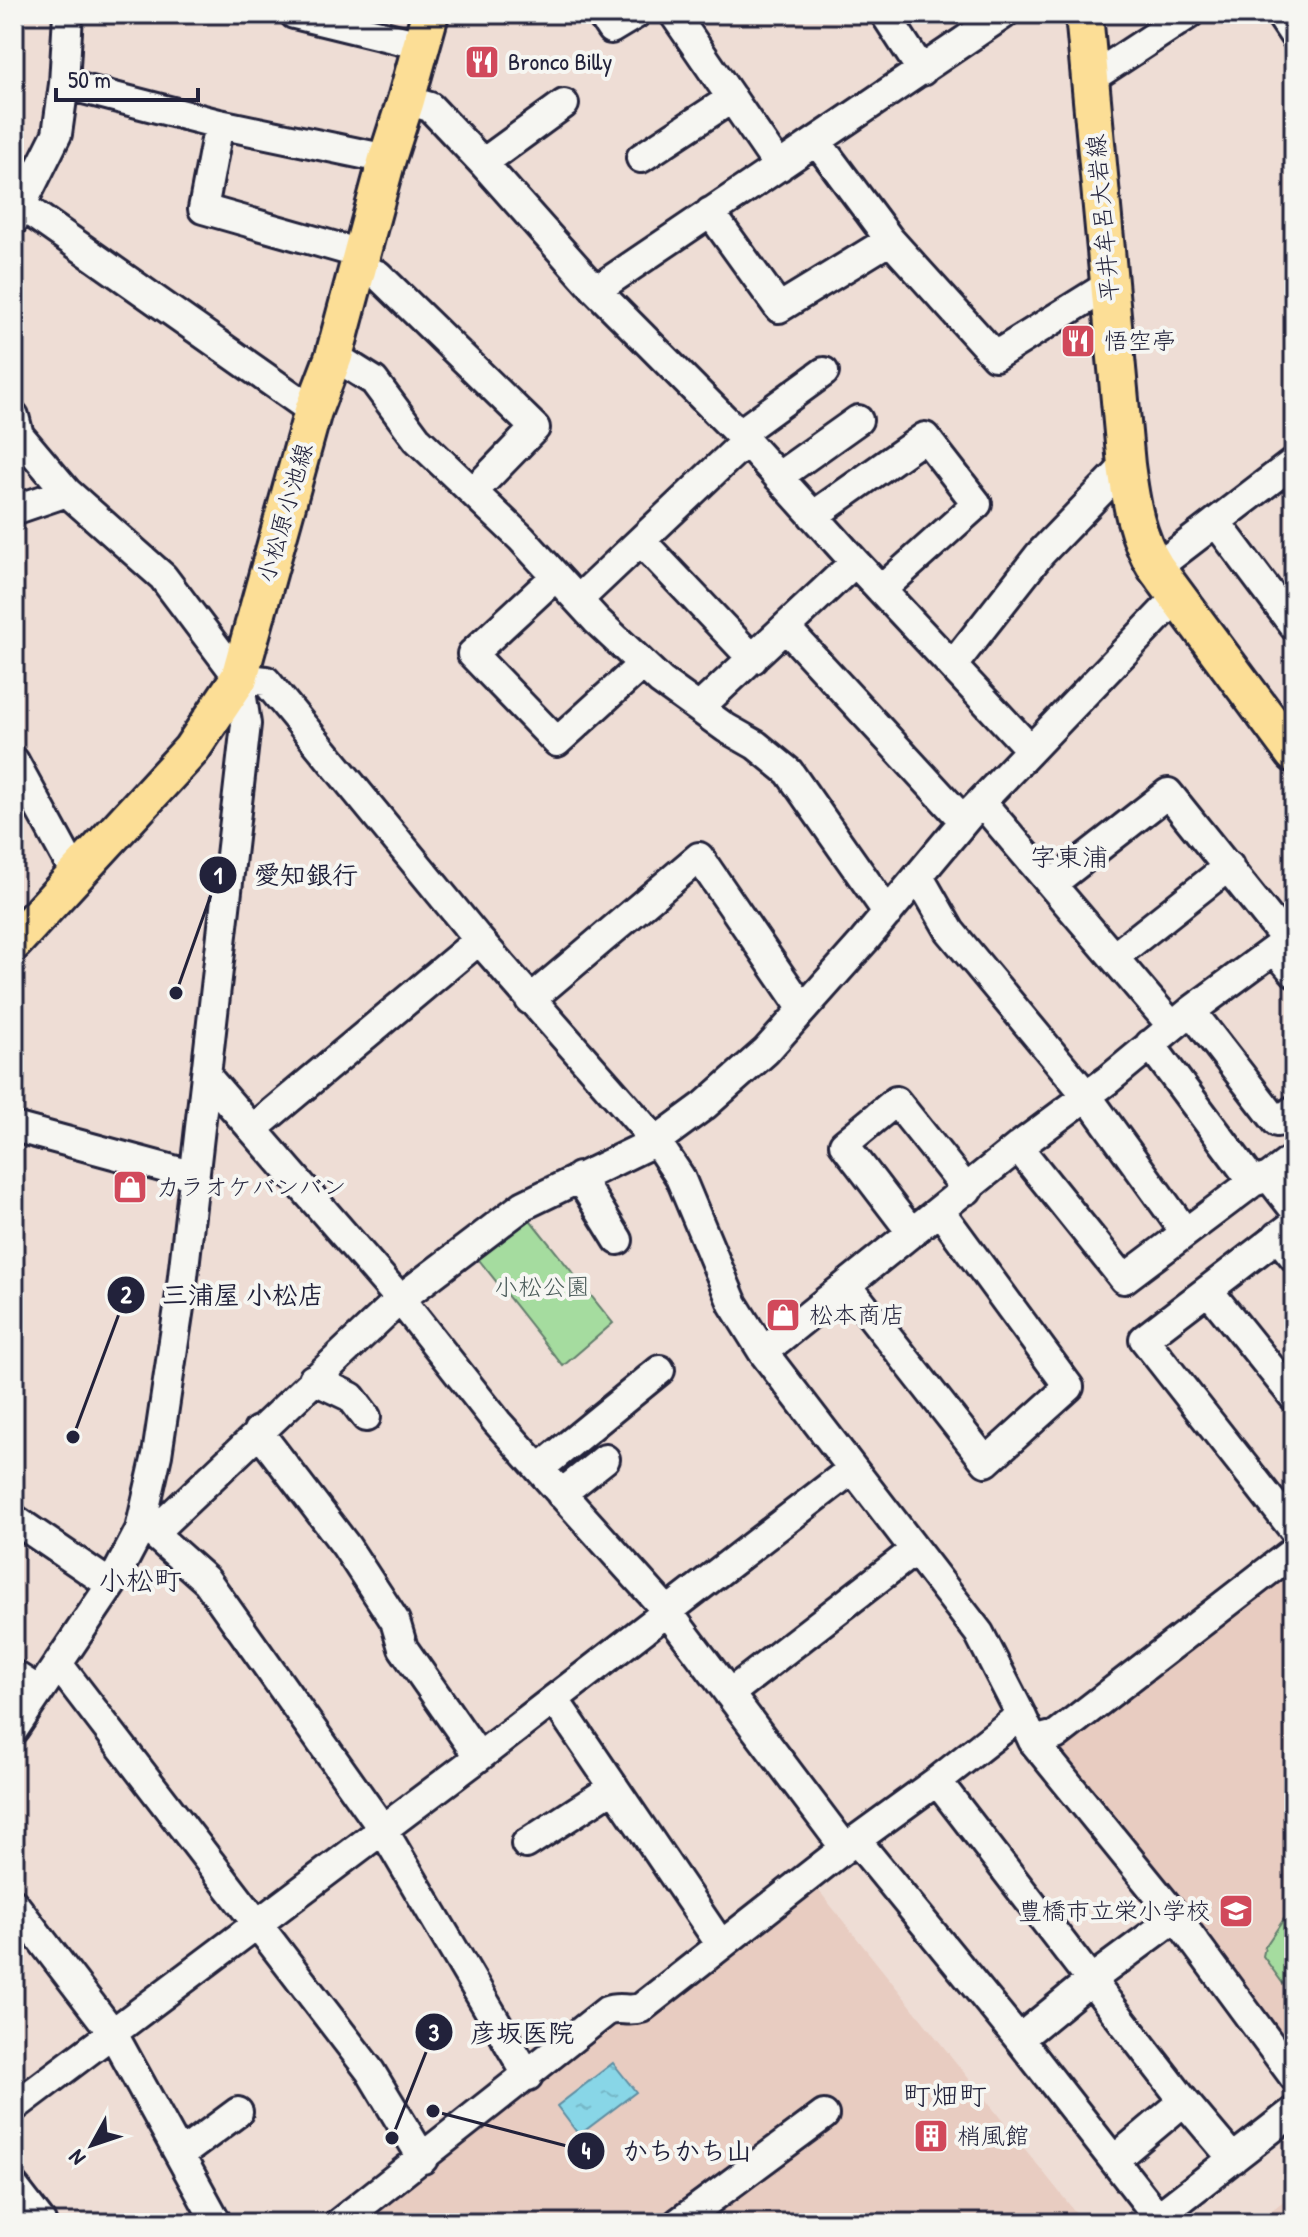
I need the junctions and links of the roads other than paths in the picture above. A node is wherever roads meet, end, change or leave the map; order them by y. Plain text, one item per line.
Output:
1 (68, 14) edge
2 (294, 14) edge
3 (601, 14) edge
4 (636, 14) edge
5 (674, 14) edge
6 (885, 14) edge
7 (1004, 14) edge
8 (1084, 14) edge
9 (1189, 14) edge
10 (1280, 14) edge
11 (426, 30) edge
12 (1294, 35) edge
13 (922, 71) junction
14 (1090, 79) junction
15 (64, 84) junction
16 (732, 98) junction
17 (406, 100) junction
18 (564, 104) dead end
19 (219, 124) junction
20 (817, 142) junction
21 (641, 158) dead end
22 (387, 159) junction
23 (483, 163) junction
24 (779, 167) junction
25 (710, 212) junction
26 (18, 213) edge
27 (890, 240) junction
28 (359, 261) junction
29 (1109, 285) junction
30 (596, 290) junction
31 (334, 356) junction
32 (824, 372) dead end
33 (313, 411) junction
34 (14, 416) edge
35 (858, 420) dead end
36 (742, 438) junction
37 (1294, 462) edge
38 (1126, 465) junction
39 (778, 477) junction
40 (67, 492) junction
41 (473, 492) junction
42 (14, 510) edge
43 (813, 516) junction
44 (1216, 522) junction
45 (641, 541) junction
46 (855, 562) junction
47 (556, 576) junction
48 (1166, 582) junction
49 (881, 590) junction
50 (578, 600) junction
51 (1294, 626) edge
52 (786, 628) junction
53 (753, 659) junction
54 (643, 664) junction
55 (953, 665) junction
56 (239, 678) junction
57 (699, 708) junction
58 (1030, 749) junction
59 (1294, 754) edge
60 (14, 761) edge
61 (973, 812) junction
62 (1229, 866) junction
63 (75, 873) junction
64 (919, 877) junction
65 (1053, 883) junction
66 (888, 913) junction
67 (479, 940) junction
68 (14, 942) edge
69 (1285, 942) edge
70 (1114, 957) junction
71 (1294, 972) edge
72 (530, 1000) junction
73 (803, 1009) junction
74 (1182, 1019) junction
75 (1150, 1044) junction
76 (207, 1077) junction
77 (1087, 1096) junction
78 (1294, 1110) edge
79 (14, 1127) edge
80 (253, 1129) junction
81 (656, 1141) junction
82 (1018, 1147) junction
83 (1294, 1158) edge
84 (195, 1176) junction
85 (579, 1177) junction
86 (1261, 1179) junction
87 (967, 1190) junction
88 (1294, 1209) edge
89 (940, 1211) junction
90 (1185, 1232) junction
91 (912, 1233) junction
92 (1288, 1239) edge
93 (618, 1240) dead end
94 (847, 1285) junction
95 (1208, 1290) junction
96 (400, 1299) junction
97 (763, 1352) junction
98 (660, 1370) dead end
99 (313, 1379) junction
100 (1294, 1397) edge
101 (366, 1417) dead end
102 (258, 1431) junction
103 (605, 1459) dead end
104 (539, 1469) junction
105 (851, 1470) junction
106 (561, 1494) junction
107 (14, 1519) edge
108 (1294, 1530) edge
109 (146, 1532) junction
110 (915, 1550) junction
111 (1294, 1551) edge
112 (111, 1585) junction
113 (667, 1611) junction
114 (58, 1664) junction
115 (14, 1675) edge
116 (39, 1691) junction
117 (729, 1694) junction
118 (554, 1699) junction
119 (1021, 1715) junction
120 (14, 1729) edge
121 (1033, 1741) junction
122 (479, 1757) junction
123 (937, 1781) junction
124 (614, 1787) junction
125 (382, 1828) junction
126 (526, 1844) dead end
127 (851, 1844) junction
128 (14, 1904) edge
129 (1176, 1917) junction
130 (258, 1923) junction
131 (721, 1945) junction
132 (1091, 1980) junction
133 (112, 2032) junction
134 (1019, 2039) junction
135 (528, 2076) junction
136 (1294, 2077) edge
137 (1184, 2101) junction
138 (14, 2107) edge
139 (1294, 2111) edge
140 (238, 2112) dead end
141 (824, 2115) dead end
142 (180, 2155) junction
143 (423, 2159) junction
144 (1233, 2159) junction
145 (1114, 2160) junction
146 (14, 2187) edge
147 (1154, 2220) edge
148 (41, 2222) edge
149 (217, 2223) edge
150 (339, 2223) edge
151 (678, 2223) edge

1 - 15 street
2 - 11 street
3 - 4 street
5 - 16 street
6 - 13 street
7 - 13 street
8 - 14 main road, 平井牟呂大岩線
9 - 14 street
10 - 12 street
11 - 17 main road, 小松原小池線
13 - 20 street
14 - 29 main road, 平井牟呂大岩線
15 - 19 street
15 - 26 street
16 - 21 street
16 - 24 street
17 - 22 main road, 小松原小池線
17 - 23 street
18 - 23 street
19 - 22 street
19 - 28 street
20 - 24 street
20 - 27 street
22 - 28 main road, 小松原小池線
23 - 30 street
24 - 25 street
25 - 27 street
25 - 30 street
26 - 33 street
27 - 29 street
28 - 31 main road, 小松原小池線
28 - 41 street
29 - 38 main road, 平井牟呂大岩線
30 - 36 street
31 - 33 main road, 小松原小池線
31 - 41 street
32 - 36 street
33 - 56 main road, 小松原小池線
34 - 40 street
35 - 39 street
36 - 39 street
36 - 45 street
37 - 44 street
38 - 48 main road, 平井牟呂大岩線
38 - 55 street
39 - 43 street
40 - 42 street
40 - 56 street
41 - 47 street
43 - 46 street
43 - 49 street
44 - 48 street
44 - 51 street
45 - 50 street
45 - 53 street
46 - 49 street
46 - 52 street
47 - 50 street
47 - 54 street
48 - 58 street
48 - 59 main road, 平井牟呂大岩線
49 - 55 street
50 - 54 street
52 - 53 street
52 - 61 street
53 - 57 street
54 - 57 street
55 - 58 street
56 - 63 main road, 小松原小池線
56 - 67 street
56 - 76 street
57 - 66 street
58 - 61 street
60 - 63 street
61 - 64 street
61 - 65 street
62 - 65 street
62 - 69 street
62 - 70 street
63 - 68 main road, 小松原小池線
64 - 66 street
64 - 77 street
65 - 70 street
66 - 73 street
67 - 72 street
67 - 80 street
69 - 71 street
69 - 74 street
70 - 74 street
72 - 73 street
72 - 81 street
73 - 81 street
74 - 75 street
74 - 78 street
75 - 77 street
75 - 86 street
76 - 80 street
76 - 84 street
77 - 82 street
77 - 90 street
79 - 84 street
80 - 96 street
81 - 85 street
81 - 97 street
82 - 87 street
82 - 90 street
83 - 86 street
84 - 109 street
85 - 93 street
85 - 96 street
86 - 88 street
86 - 90 street
87 - 89 street
87 - 91 street
89 - 91 street
89 - 94 street
91 - 94 street
92 - 95 street
94 - 97 street
95 - 100 street
95 - 108 street
96 - 99 street
96 - 104 street
97 - 105 street
98 - 104 street
99 - 101 street
99 - 102 street
102 - 109 street
102 - 122 street
103 - 106 street
104 - 106 street
105 - 110 street
105 - 113 street
106 - 113 street
107 - 112 street
109 - 112 street
109 - 125 street
110 - 117 street
110 - 119 street
111 - 121 street
112 - 114 street
113 - 117 street
113 - 118 street
114 - 116 street
114 - 130 street
115 - 116 street
116 - 120 street
117 - 127 street
118 - 122 street
118 - 124 street
119 - 121 street
119 - 123 street
121 - 129 street
122 - 125 street
123 - 127 street
123 - 132 street
124 - 126 street
124 - 131 street
125 - 130 street
125 - 135 street
127 - 131 street
127 - 134 street
128 - 133 street
129 - 132 street
129 - 136 street
130 - 133 street
130 - 143 street
131 - 135 street
132 - 134 street
132 - 137 street
133 - 138 street
133 - 142 street
134 - 145 street
135 - 143 street
137 - 144 street
137 - 145 street
139 - 144 street
140 - 142 street
141 - 151 street
142 - 149 street
143 - 150 street
144 - 147 street
145 - 147 street
146 - 148 street

